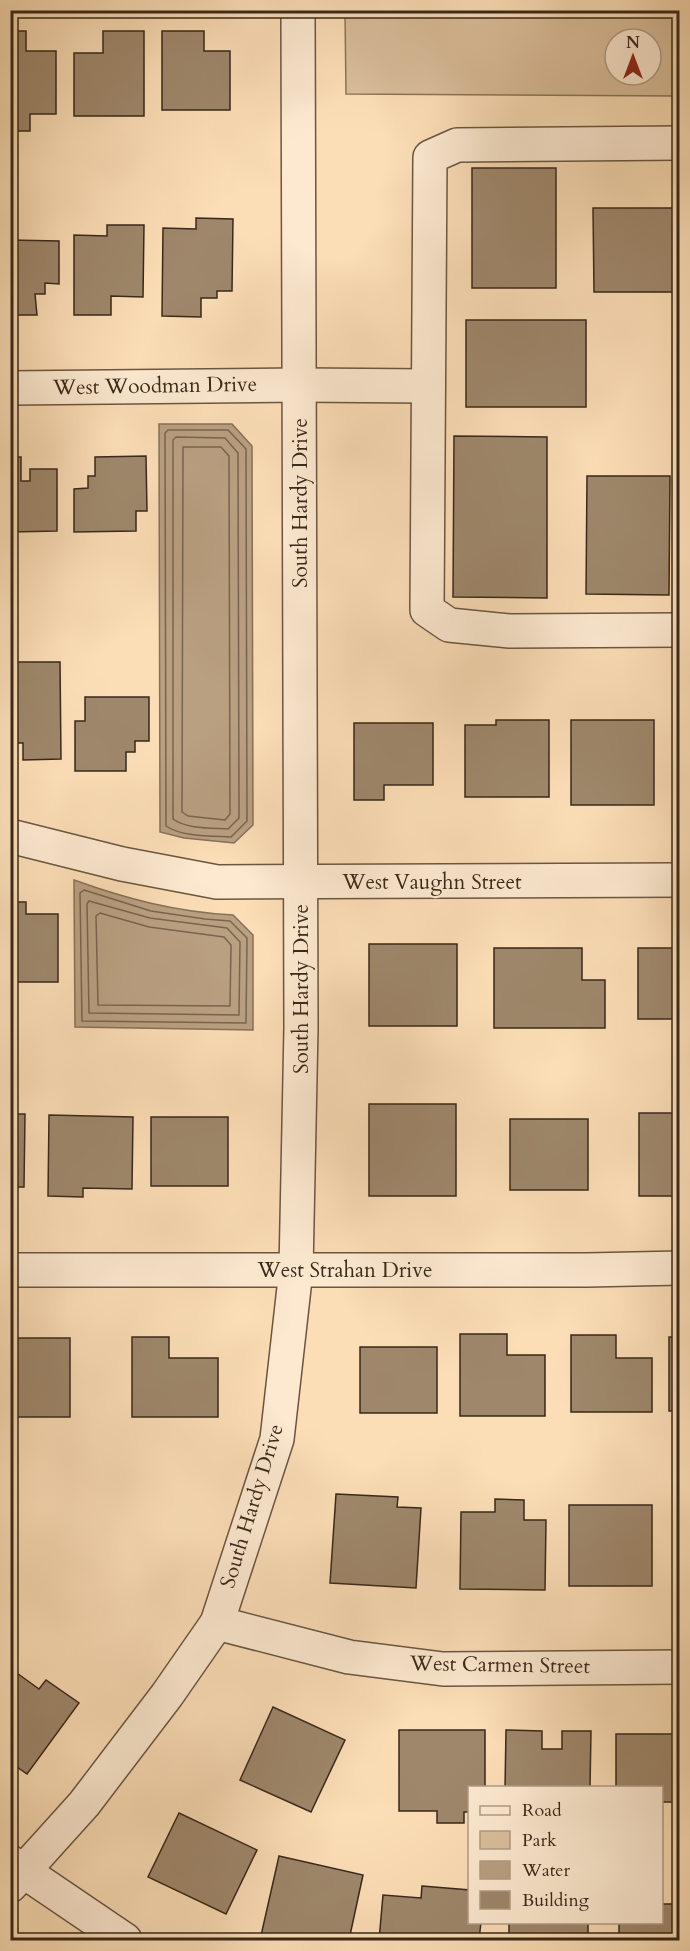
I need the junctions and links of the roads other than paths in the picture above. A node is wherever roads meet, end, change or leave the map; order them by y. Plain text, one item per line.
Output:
1 (298, 10) edge
2 (680, 143) edge
3 (299, 385) junction
4 (428, 386) junction
5 (10, 388) edge
6 (680, 630) edge
7 (10, 836) edge
8 (680, 880) edge
9 (301, 882) junction
10 (680, 1268) edge
11 (10, 1270) edge
12 (296, 1270) junction
13 (217, 1623) junction
14 (680, 1667) edge
15 (15, 1873) edge
16 (125, 1941) edge

1 - 3 street, South Hardy Drive
2 - 4 street
3 - 4 street, West Woodman Drive
3 - 5 street, West Woodman Drive
3 - 9 street, South Hardy Drive
4 - 6 street
7 - 9 street, West Vaughn Street
8 - 9 street, West Vaughn Street
9 - 12 street, South Hardy Drive
10 - 12 street, West Strahan Drive
11 - 12 street, West Strahan Drive
12 - 13 street, South Hardy Drive
13 - 14 street, West Carmen Street
13 - 15 street, South Hardy Drive
15 - 16 street

